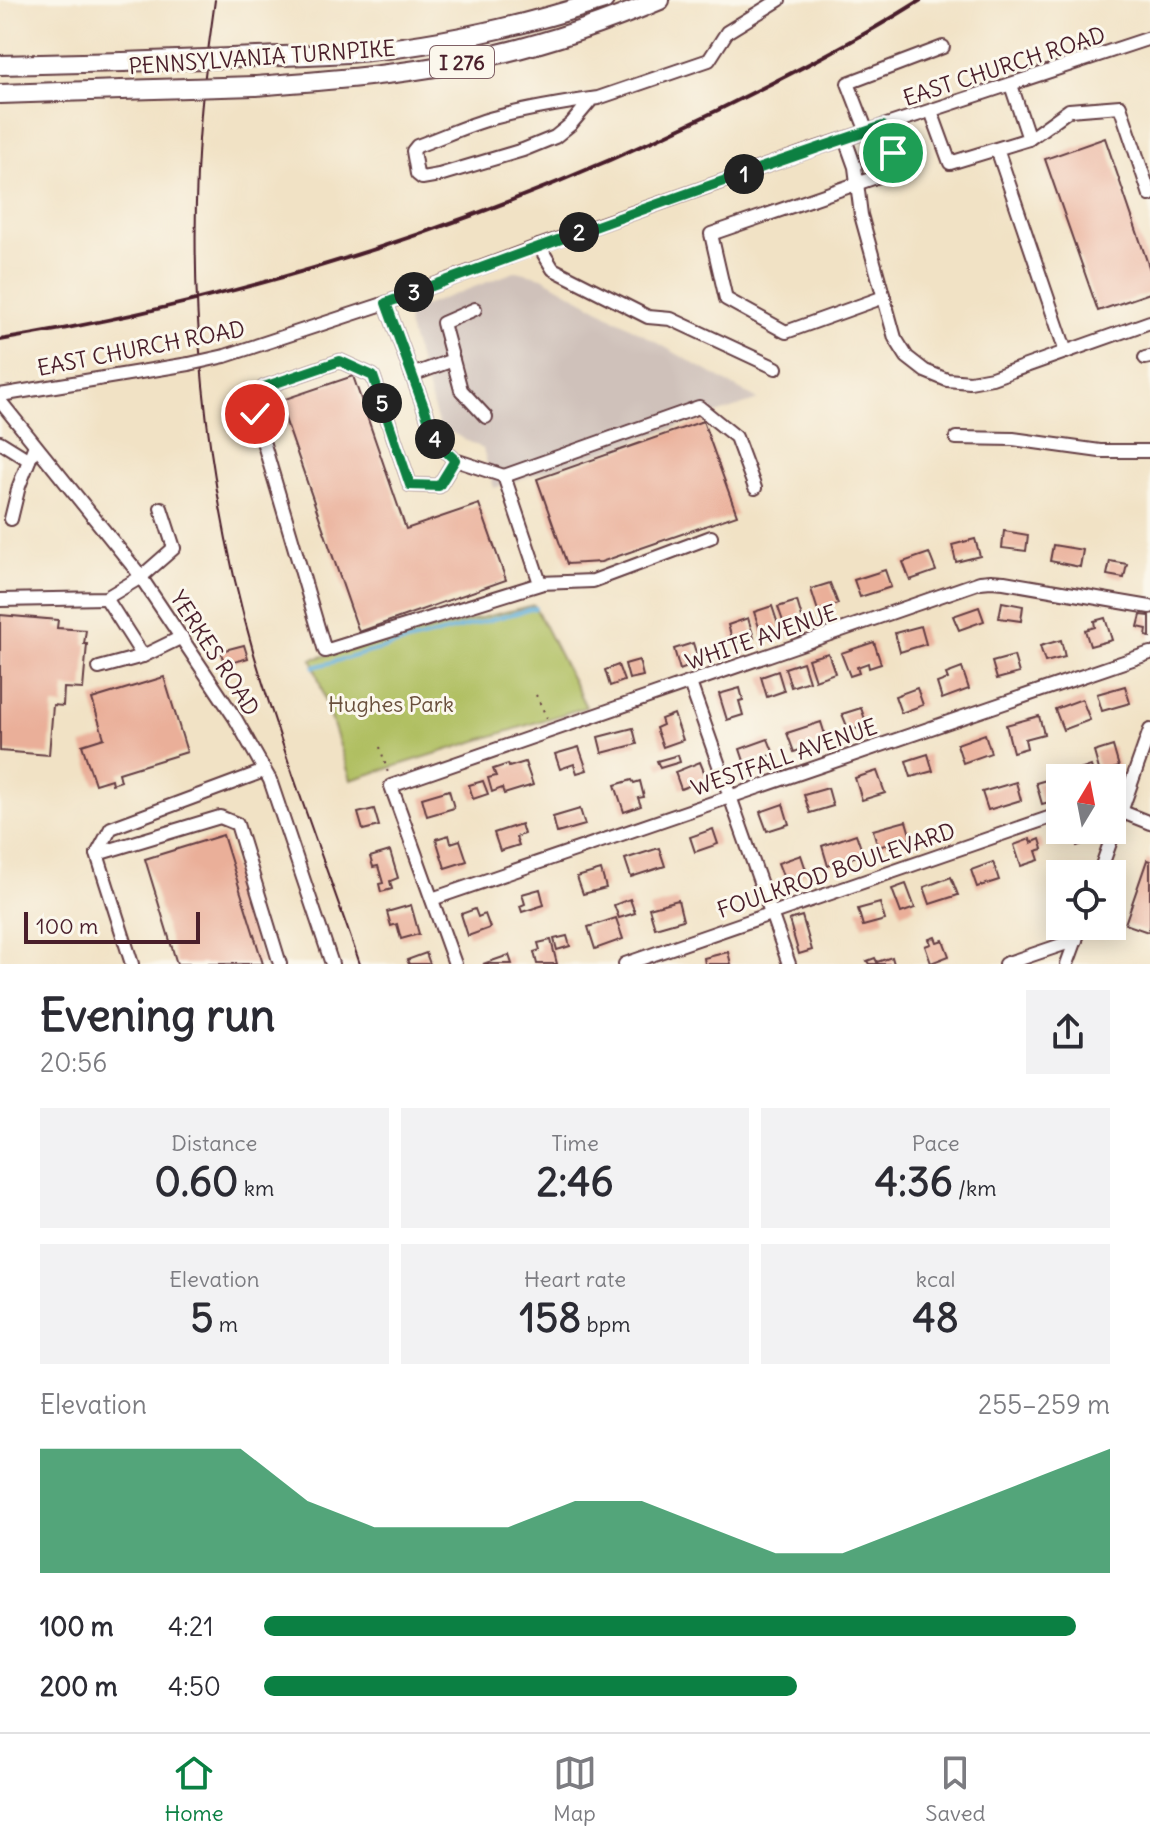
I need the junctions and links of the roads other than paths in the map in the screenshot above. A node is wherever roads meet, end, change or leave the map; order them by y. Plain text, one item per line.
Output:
1 (604, 0) edge
2 (660, 0) edge
3 (779, 0) edge
4 (1150, 38) edge
5 (943, 47) dead end
6 (0, 65) edge
7 (1011, 85) junction
8 (0, 94) edge
9 (592, 99) junction
10 (931, 111) junction
11 (883, 126) junction
12 (867, 132) junction
13 (845, 139) junction
14 (1029, 139) junction
15 (997, 149) junction
16 (857, 185) junction
17 (1150, 195) edge
18 (539, 246) junction
19 (386, 303) junction
20 (885, 303) junction
21 (475, 309) dead end
22 (1150, 322) edge
23 (1066, 352) junction
24 (453, 360) junction
25 (776, 368) dead end
26 (412, 375) junction
27 (0, 398) edge
28 (486, 417) dead end
29 (956, 438) dead end
30 (0, 442) edge
31 (35, 445) junction
32 (1150, 451) edge
33 (29, 460) junction
34 (455, 460) junction
35 (504, 476) junction
36 (755, 488) dead end
37 (161, 508) dead end
38 (11, 519) dead end
39 (711, 537) dead end
40 (141, 577) junction
41 (543, 583) junction
42 (106, 598) junction
43 (0, 600) edge
44 (1150, 607) edge
45 (182, 637) junction
46 (1150, 653) edge
47 (143, 656) junction
48 (99, 668) dead end
49 (690, 683) junction
50 (1150, 730) edge
51 (264, 771) junction
52 (1128, 790) joint
53 (1126, 795) edge
54 (730, 797) junction
55 (1126, 813) edge
56 (1046, 819) edge
57 (1150, 823) edge
58 (97, 854) junction
59 (432, 899) junction
60 (771, 915) junction
61 (1076, 940) joint
62 (132, 964) edge
63 (280, 964) edge
64 (332, 964) edge
65 (455, 964) edge
66 (625, 964) edge
67 (789, 964) edge
68 (1005, 964) edge
69 (1067, 964) edge

1 - 6 highway, PENNSYLVANIA TURNPIKE / I 276, bridge
2 - 8 highway, PENNSYLVANIA TURNPIKE / I 276, bridge
3 - 9 street
4 - 7 street, EAST CHURCH ROAD
5 - 12 street
7 - 10 street, EAST CHURCH ROAD
7 - 14 street
9 - 9 street
10 - 11 street, EAST CHURCH ROAD
10 - 15 street
11 - 12 street, EAST CHURCH ROAD
11 - 16 street
12 - 13 street, EAST CHURCH ROAD
13 - 16 street
13 - 18 street, EAST CHURCH ROAD
14 - 15 street
14 - 17 street
15 - 23 street
16 - 20 street
16 - 20 street
18 - 19 street, EAST CHURCH ROAD
18 - 25 street
19 - 26 street
19 - 27 street, EAST CHURCH ROAD, bridge
20 - 23 street
21 - 24 street
22 - 23 street
24 - 26 street
24 - 28 street
26 - 34 street
27 - 31 street, YERKES ROAD
29 - 32 street
30 - 33 street
31 - 33 street
31 - 40 street, YERKES ROAD
33 - 38 street
34 - 35 street
34 - 41 street
35 - 36 street
35 - 41 street
37 - 40 street
39 - 41 street
40 - 42 street
40 - 45 street, YERKES ROAD
42 - 43 street
42 - 47 street
44 - 49 street, WHITE AVENUE
45 - 47 street
45 - 51 street, YERKES ROAD
46 - 54 street, WESTFALL AVENUE
47 - 48 street
49 - 54 street
49 - 59 street, WHITE AVENUE
50 - 52 street
51 - 58 street
51 - 64 street, YERKES ROAD
52 - 53 street
54 - 59 street, WESTFALL AVENUE
54 - 60 street
55 - 57 street
56 - 60 street, FOULKROD BOULEVARD
58 - 62 street
58 - 63 street
59 - 65 street
60 - 66 street, FOULKROD BOULEVARD
60 - 67 street
61 - 68 street
61 - 69 street

